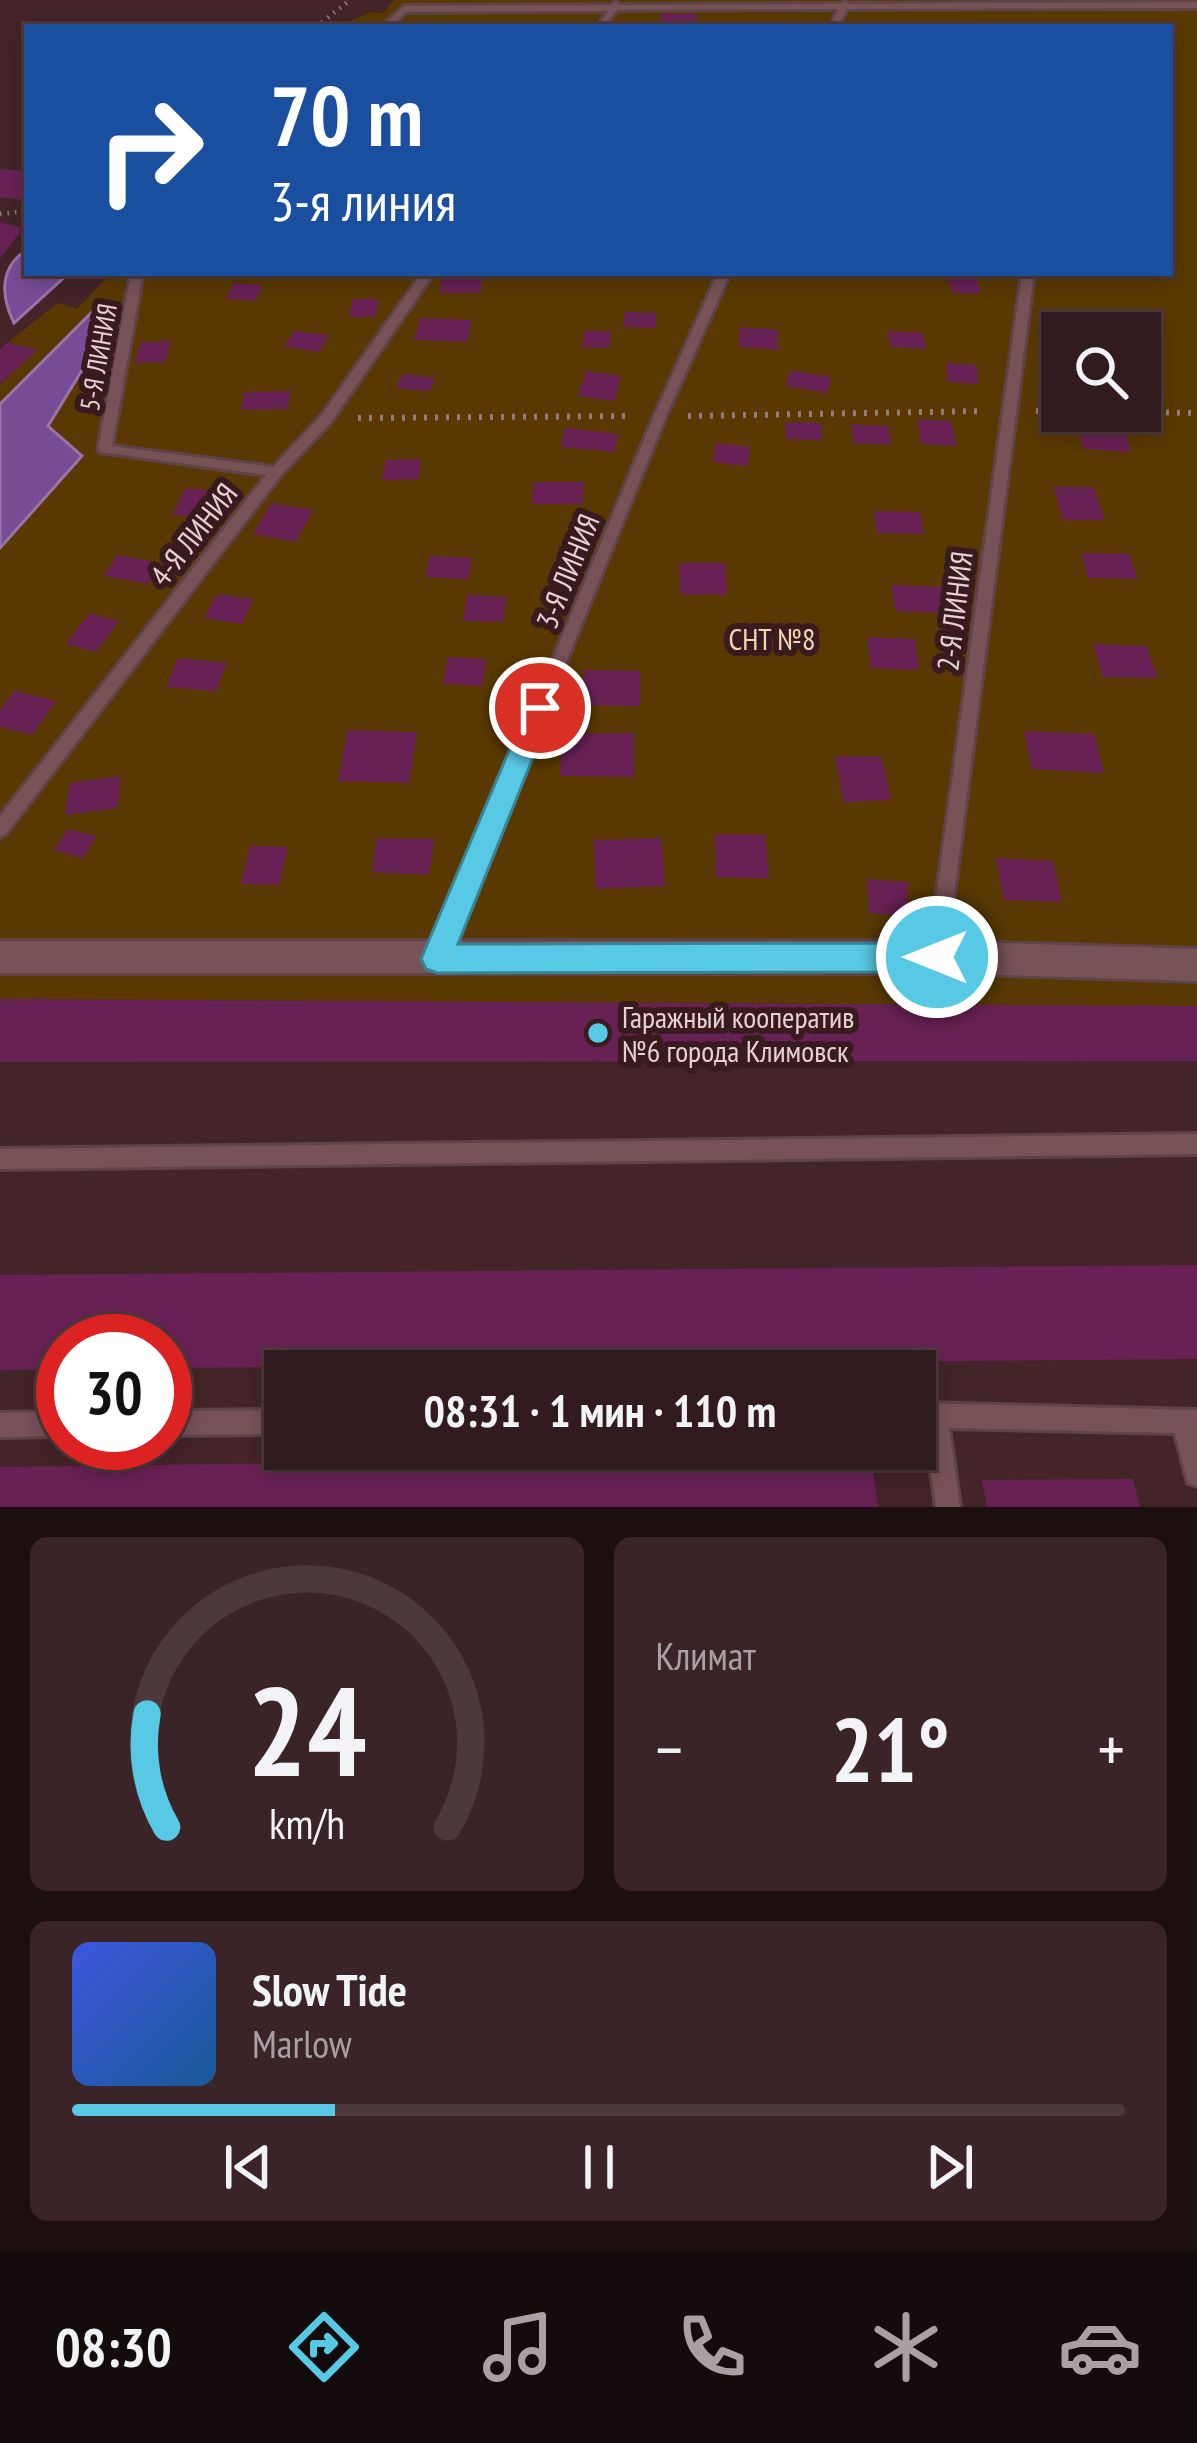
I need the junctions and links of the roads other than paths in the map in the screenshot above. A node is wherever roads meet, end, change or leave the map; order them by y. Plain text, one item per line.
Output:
1 (844, 4) junction
2 (1069, 4) junction
3 (616, 5) junction
4 (1197, 5) edge
5 (389, 24) edge
6 (603, 24) edge
7 (835, 24) edge
8 (1066, 24) edge
9 (136, 276) edge
10 (426, 276) edge
11 (723, 276) edge
12 (1028, 276) edge
13 (276, 472) junction
14 (0, 829) edge
15 (0, 957) edge
16 (937, 957) junction
17 (437, 959) junction
18 (1197, 965) edge
19 (1197, 1144) edge
20 (0, 1160) edge
21 (936, 1415) edge
22 (264, 1422) edge
23 (1190, 1422) edge
24 (192, 1423) edge
25 (36, 1424) edge
26 (0, 1425) edge
27 (936, 1459) edge
28 (1197, 1474) edge
29 (948, 1507) edge

1 - 2 lane
1 - 3 lane
1 - 7 lane
2 - 4 lane
2 - 8 lane
3 - 5 lane
3 - 6 lane
9 - 13 lane, 5-Я ЛИНИЯ
10 - 13 lane, 4-Я ЛИНИЯ
11 - 17 lane, 3-Я ЛИНИЯ
12 - 16 lane, 2-Я ЛИНИЯ
13 - 14 lane, 4-Я ЛИНИЯ
15 - 17 street
16 - 17 street
16 - 18 street
19 - 20 lane
21 - 23 lane
22 - 24 lane
23 - 28 lane
25 - 26 lane
27 - 29 lane

